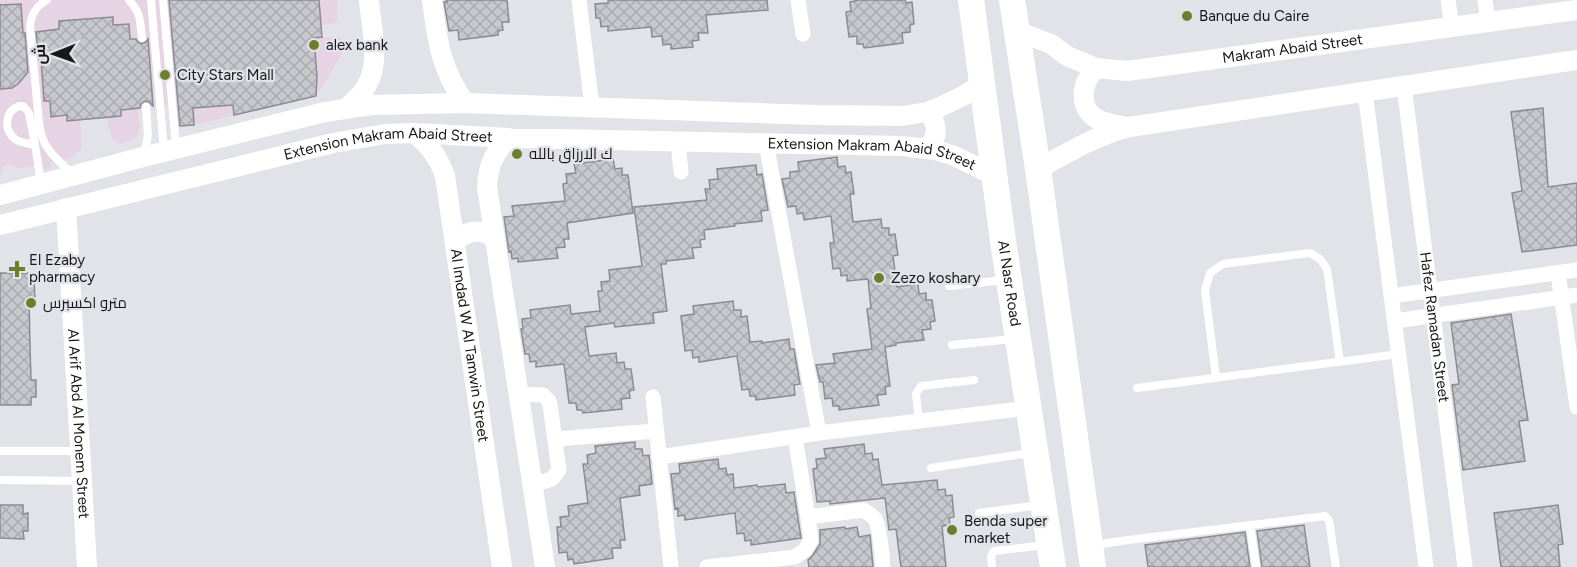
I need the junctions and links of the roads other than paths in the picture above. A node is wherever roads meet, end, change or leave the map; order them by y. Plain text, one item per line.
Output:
1 (47, 0) edge
2 (129, 0) edge
3 (151, 0) edge
4 (163, 0) edge
5 (369, 0) edge
6 (432, 0) edge
7 (579, 0) edge
8 (798, 0) edge
9 (971, 0) edge
10 (1012, 0) edge
11 (1448, 0) edge
12 (1485, 0) edge
13 (1577, 10) edge
14 (1488, 22) junction
15 (1452, 27) junction
16 (1017, 31) junction
17 (803, 34) dead end
18 (142, 38) dead end
19 (1577, 60) edge
20 (1095, 68) junction
21 (982, 84) junction
22 (1404, 86) junction
23 (1365, 92) junction
24 (465, 103) junction
25 (146, 107) dead end
26 (592, 107) junction
27 (347, 108) junction
28 (927, 112) junction
29 (1129, 127) junction
30 (414, 133) junction
31 (509, 138) junction
32 (678, 142) junction
33 (766, 143) junction
34 (34, 145) junction
35 (925, 149) junction
36 (170, 150) junction
37 (143, 158) junction
38 (1038, 169) junction
39 (681, 172) dead end
40 (75, 176) junction
41 (994, 176) junction
42 (41, 184) junction
43 (0, 195) edge
44 (66, 208) junction
45 (0, 225) edge
46 (495, 237) junction
47 (454, 242) junction
48 (1577, 270) edge
49 (1558, 273) junction
50 (1008, 279) junction
51 (949, 286) dead end
52 (1430, 291) junction
53 (1391, 296) junction
54 (1569, 297) edge
55 (1433, 315) junction
56 (1395, 321) junction
57 (1017, 338) junction
58 (952, 345) dead end
59 (1399, 354) junction
60 (1340, 362) junction
61 (1216, 377) junction
62 (974, 380) dead end
63 (1137, 387) dead end
64 (519, 394) junction
65 (653, 397) dead end
66 (1577, 407) edge
67 (1028, 408) junction
68 (919, 421) junction
69 (656, 431) junction
70 (819, 433) junction
71 (795, 437) junction
72 (556, 439) junction
73 (0, 451) edge
74 (80, 451) junction
75 (1035, 453) junction
76 (659, 457) junction
77 (931, 468) dead end
78 (0, 480) edge
79 (82, 481) junction
80 (532, 484) junction
81 (1043, 505) junction
82 (979, 513) dead end
83 (808, 517) junction
84 (1250, 525) junction
85 (1051, 556) edge
86 (1092, 556) edge
87 (87, 567) edge
88 (502, 567) edge
89 (545, 567) edge
90 (671, 567) edge
91 (707, 567) edge
92 (883, 567) edge
93 (992, 567) edge
94 (1256, 567) edge
95 (1336, 567) edge
96 (1426, 567) edge
97 (1465, 567) edge

1 - 40 lane
2 - 18 lane
3 - 36 lane
4 - 36 lane
5 - 27 street
6 - 24 street
7 - 26 street
8 - 17 street
9 - 21 highway, Al Nasr Road
10 - 16 highway
11 - 15 street
12 - 14 street
13 - 14 street, Makram Abaid Street
14 - 15 street, Makram Abaid Street
15 - 20 street, Makram Abaid Street
16 - 20 street, Makram Abaid Street
16 - 38 highway
19 - 22 street
20 - 29 street
21 - 28 street, Extension Makram Abaid Street
21 - 41 highway, Al Nasr Road
22 - 23 street
22 - 52 street, Hafez Ramadan Street
23 - 29 street
23 - 53 street
24 - 26 street, Extension Makram Abaid Street
24 - 27 street, Extension Makram Abaid Street
25 - 37 lane
26 - 28 street, Extension Makram Abaid Street
27 - 36 street, Extension Makram Abaid Street
28 - 35 street
29 - 38 street
30 - 31 street, Extension Makram Abaid Street
30 - 44 street, Extension Makram Abaid Street
30 - 47 street, Al Imdad W Al Tamwin Street
31 - 32 street, Extension Makram Abaid Street
31 - 46 street
32 - 33 street, Extension Makram Abaid Street
32 - 39 street
33 - 35 street, Extension Makram Abaid Street
33 - 70 street
34 - 34 lane
34 - 42 lane
35 - 41 street, Extension Makram Abaid Street
36 - 37 street, Extension Makram Abaid Street
37 - 40 street, Extension Makram Abaid Street
38 - 86 highway
40 - 42 street, Extension Makram Abaid Street
41 - 50 highway, Al Nasr Road
42 - 43 street, Extension Makram Abaid Street
44 - 45 street, Extension Makram Abaid Street
44 - 74 street, Al Arif Abd Al Monem Street
46 - 47 street
46 - 64 street
47 - 88 street, Al Imdad W Al Tamwin Street
48 - 49 street
49 - 52 street
49 - 54 street
50 - 51 lane
50 - 57 highway, Al Nasr Road
52 - 53 street
52 - 55 street, Hafez Ramadan Street
53 - 56 street
54 - 55 street
54 - 66 street
55 - 56 street
55 - 97 street, Hafez Ramadan Street
56 - 59 street
57 - 58 lane
57 - 67 highway, Al Nasr Road
59 - 60 lane
59 - 96 street
60 - 61 lane
60 - 61 lane
61 - 63 lane
62 - 68 lane
64 - 72 street
64 - 80 street
65 - 69 street
67 - 68 street
67 - 75 highway, Al Nasr Road
68 - 70 street
69 - 72 street
69 - 76 street
70 - 71 street
71 - 76 street
71 - 83 street
72 - 80 street
73 - 74 lane
74 - 79 street, Al Arif Abd Al Monem Street
75 - 77 lane
75 - 81 highway, Al Nasr Road
76 - 90 street
78 - 79 lane
79 - 87 street, Al Arif Abd Al Monem Street
80 - 89 street
81 - 82 lane
81 - 85 highway, Al Nasr Road
83 - 91 street
83 - 92 street
84 - 86 lane
84 - 94 lane
84 - 95 lane
85 - 93 lane

